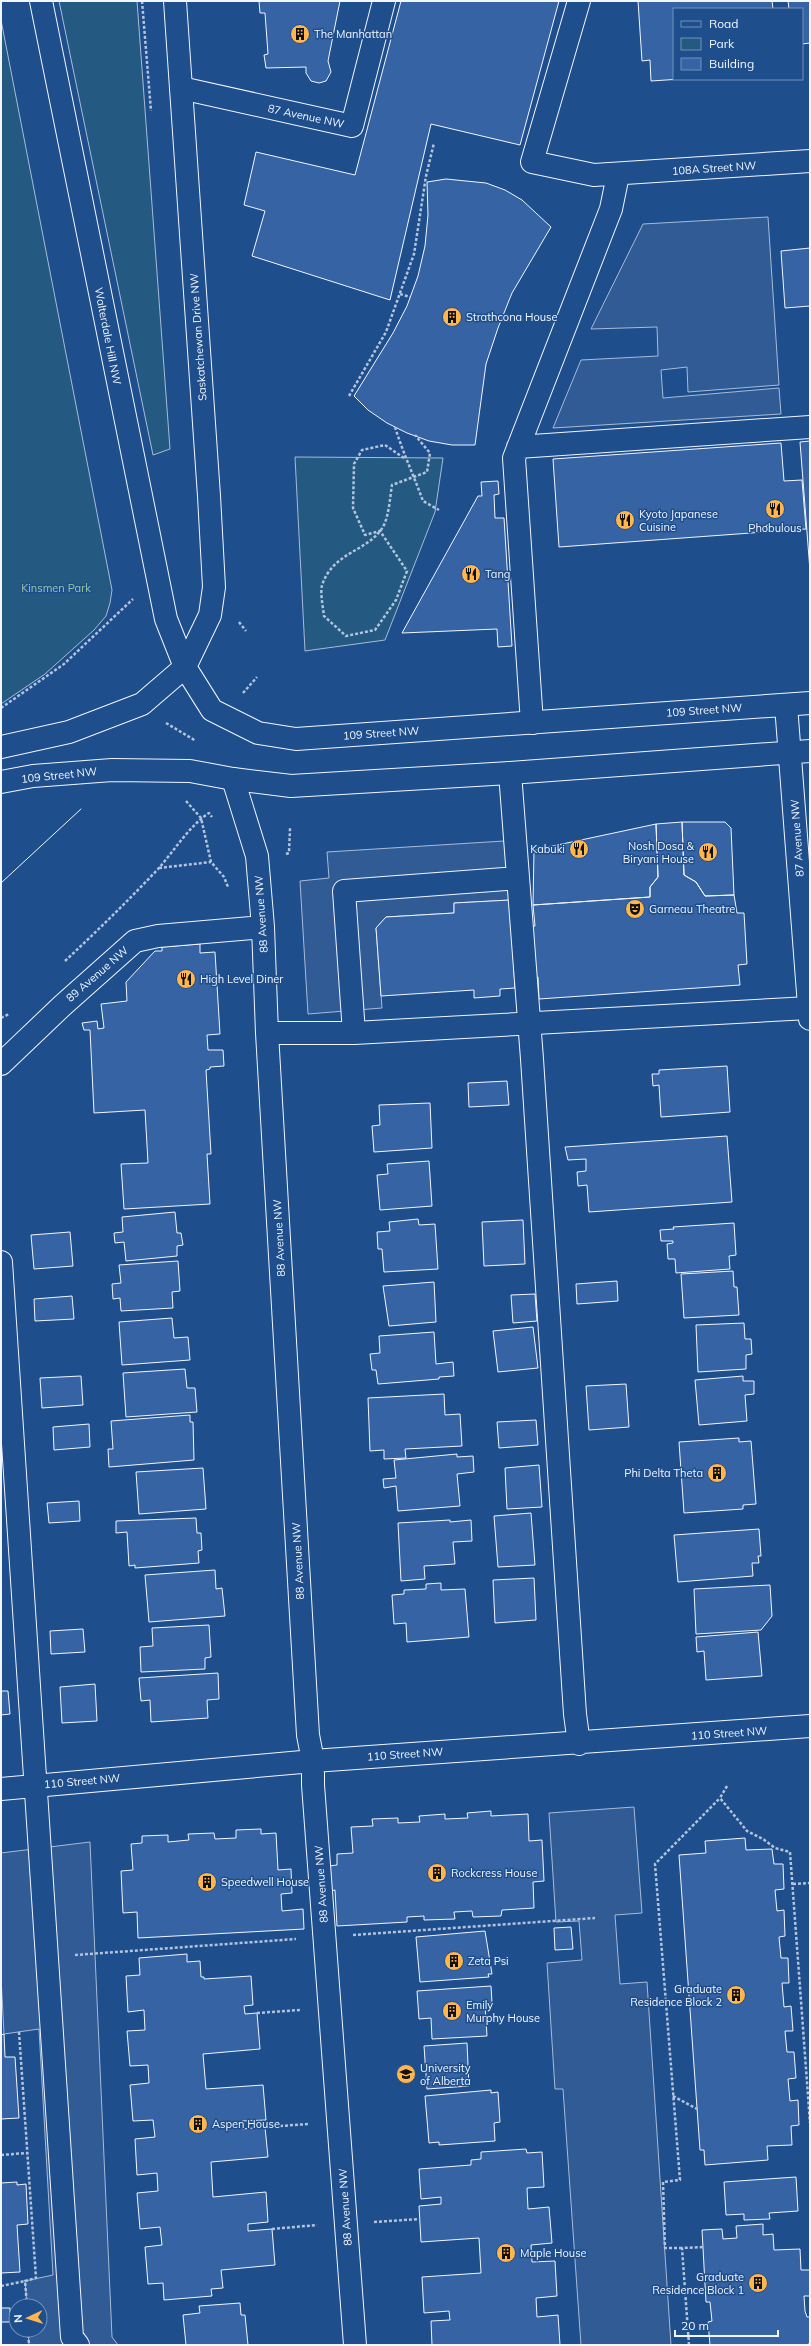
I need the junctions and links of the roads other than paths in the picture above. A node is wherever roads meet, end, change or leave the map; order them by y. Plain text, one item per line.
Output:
1 (41, 1) edge
2 (175, 1) edge
3 (384, 1) edge
4 (578, 1) edge
5 (181, 88) junction
6 (810, 161) edge
7 (618, 175) junction
8 (810, 427) edge
9 (518, 447) junction
10 (185, 667) junction
11 (810, 703) edge
12 (786, 705) junction
13 (532, 723) junction
14 (1, 747) edge
15 (800, 752) edge
16 (510, 774) junction
17 (233, 780) junction
18 (1, 782) edge
19 (518, 878) junction
20 (263, 927) junction
21 (810, 1008) edge
22 (810, 1019) edge
23 (528, 1024) junction
24 (267, 1033) junction
25 (354, 1033) junction
26 (1, 1064) edge
27 (1, 1262) edge
28 (810, 1726) edge
29 (579, 1744) junction
30 (313, 1761) junction
31 (36, 1786) junction
32 (1, 1789) edge
33 (78, 2345) edge
34 (355, 2345) edge

1 - 10 street, Walterdale Hill NW
2 - 5 street, Saskatchewan Drive NW
3 - 5 street, 87 Avenue NW
4 - 7 street, 108A Street NW
5 - 10 street, Saskatchewan Drive NW
6 - 7 street, 108A Street NW
7 - 9 street
8 - 9 street
9 - 13 street
10 - 13 street, 109 Street NW
10 - 14 street
11 - 12 street, 109 Street NW
12 - 13 street, 109 Street NW
12 - 15 street, 87 Avenue NW
15 - 16 street, 109 Street NW
15 - 21 street, 87 Avenue NW
16 - 17 street, 109 Street NW
16 - 19 street
17 - 18 street, 109 Street NW
17 - 20 street, 88 Avenue NW
19 - 23 street
19 - 25 street
20 - 24 street, 88 Avenue NW
20 - 26 street, 89 Avenue NW
21 - 22 street, 87 Avenue NW
21 - 23 street
23 - 25 street
23 - 29 street
24 - 25 street
24 - 30 street, 88 Avenue NW
27 - 31 street
28 - 29 street, 110 Street NW
29 - 30 street, 110 Street NW
30 - 31 street, 110 Street NW
30 - 34 street, 88 Avenue NW
31 - 32 street, 110 Street NW
31 - 33 street

